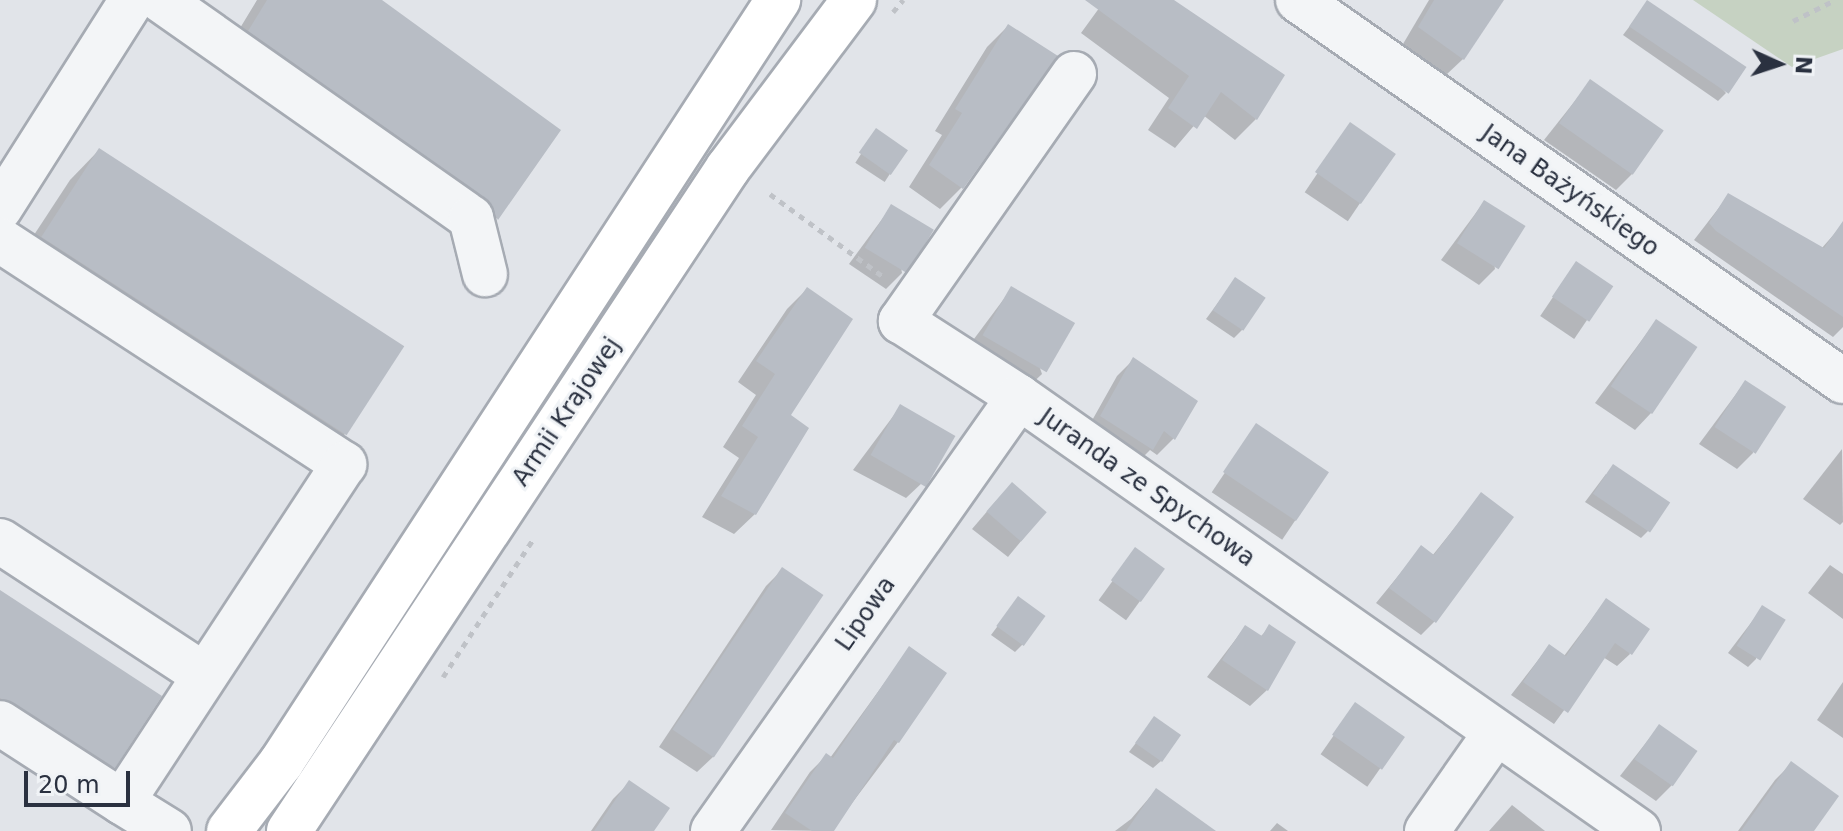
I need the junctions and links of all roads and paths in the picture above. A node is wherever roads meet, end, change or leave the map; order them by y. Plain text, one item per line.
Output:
1 (132, 0) edge
2 (161, 0) edge
3 (778, 0) edge
4 (854, 0) edge
5 (1298, 0) edge
6 (1835, 0) edge
7 (1793, 21) dead end
8 (1074, 74) dead end
9 (770, 194) dead end
10 (0, 208) edge
11 (0, 240) edge
12 (485, 274) dead end
13 (914, 300) junction
14 (1843, 381) edge
15 (1019, 397) junction
16 (0, 541) edge
17 (204, 675) junction
18 (0, 723) edge
19 (1495, 734) junction
20 (122, 802) junction
21 (169, 831) edge
22 (229, 831) edge
23 (289, 831) edge
24 (713, 831) edge
25 (1427, 831) edge
26 (1638, 831) edge

1 - 10 street
2 - 12 street
3 - 22 main road, Armii Krajowej
4 - 23 main road, Armii Krajowej
5 - 14 street, Jana Bażyńskiego
6 - 7 path
8 - 13 street
9 - 13 path
11 - 17 street
13 - 15 street, Juranda ze Spychowa
15 - 19 street, Juranda ze Spychowa
15 - 24 street, Lipowa
16 - 17 street
17 - 20 street
18 - 20 street
19 - 25 street
19 - 26 street, Juranda ze Spychowa
20 - 21 street

